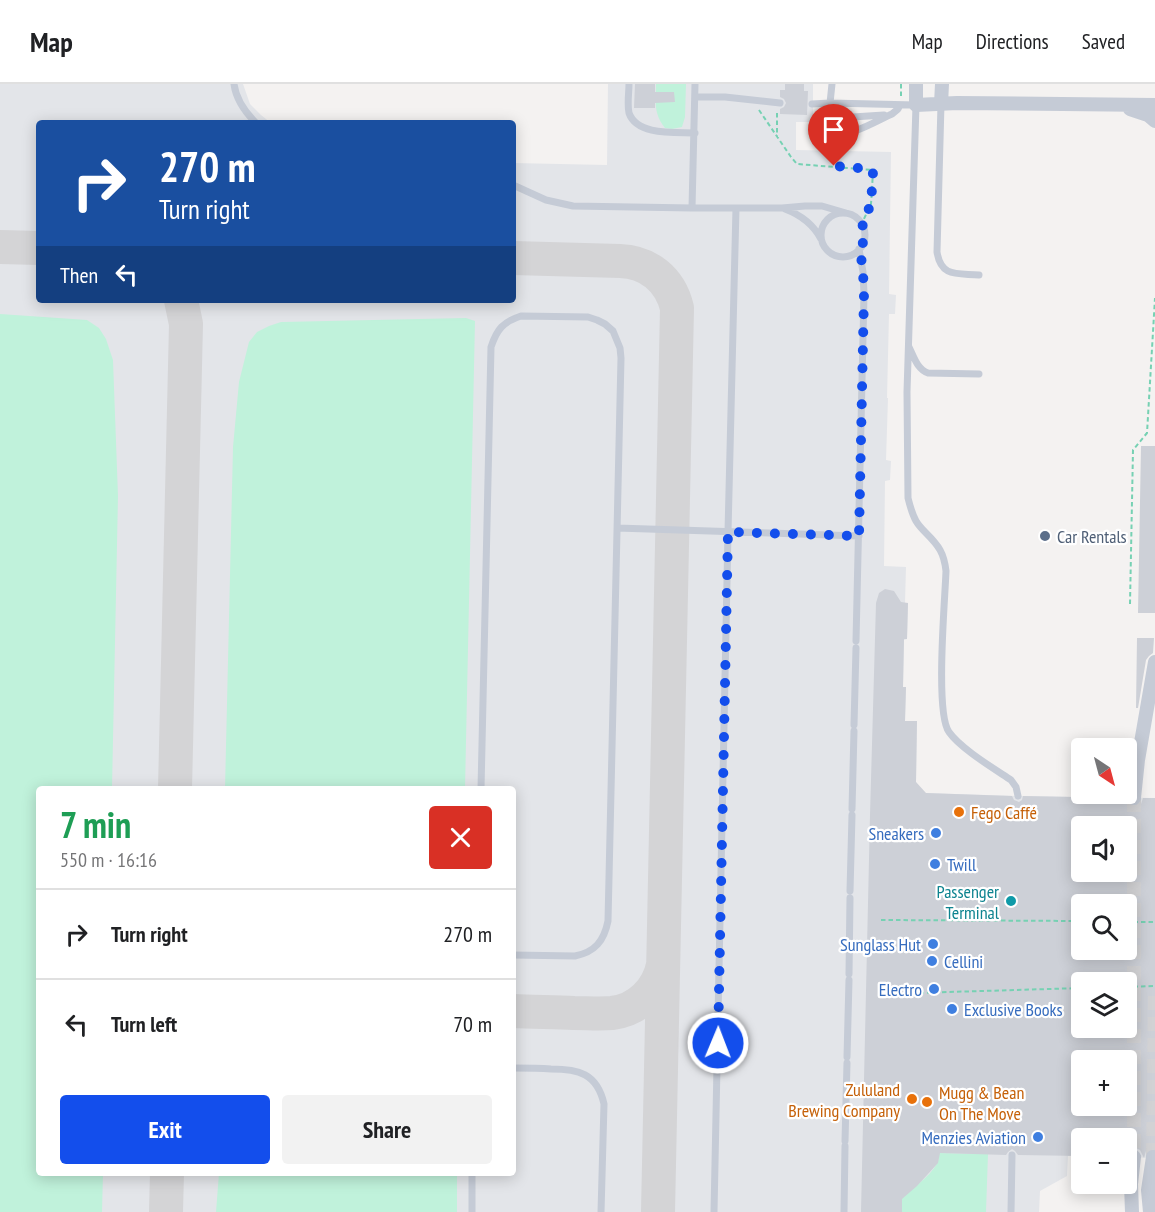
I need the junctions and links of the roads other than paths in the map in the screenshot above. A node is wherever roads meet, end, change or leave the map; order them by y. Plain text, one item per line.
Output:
1 (234, 84) edge
2 (629, 84) edge
3 (695, 84) edge
4 (832, 84) edge
5 (916, 84) edge
6 (942, 84) edge
7 (695, 97) junction
8 (780, 103) dead end
9 (830, 103) junction
10 (812, 104) dead end
11 (941, 104) junction
12 (1098, 104) junction
13 (900, 105) junction
14 (916, 105) junction
15 (1155, 105) edge
16 (892, 114) junction
17 (837, 118) junction
18 (253, 120) edge
19 (1155, 121) edge
20 (695, 133) junction
21 (516, 185) edge
22 (692, 208) junction
23 (736, 208) junction
24 (782, 208) junction
25 (846, 213) junction
26 (822, 241) junction
27 (860, 249) junction
28 (979, 276) dead end
29 (909, 347) junction
30 (979, 374) dead end
31 (617, 528) junction
32 (728, 532) junction
33 (859, 536) junction
34 (1155, 662) edge
35 (1137, 770) edge
36 (481, 786) edge
37 (1018, 796) dead end
38 (516, 956) edge
39 (516, 1068) edge
40 (1012, 1155) dead end
41 (1153, 1157) dead end
42 (472, 1176) edge
43 (1131, 1194) edge
44 (472, 1212) edge
45 (601, 1212) edge
46 (714, 1212) edge
47 (844, 1212) edge
48 (1011, 1212) edge
49 (1132, 1212) edge
50 (1150, 1212) edge

1 - 18 lane
2 - 20 lane
3 - 7 lane
4 - 9 lane
5 - 14 street
6 - 11 street
7 - 8 lane
7 - 20 lane
9 - 10 lane
9 - 13 lane
9 - 17 lane
11 - 12 street
11 - 14 street
11 - 28 lane
12 - 15 street
12 - 19 street
13 - 14 lane
13 - 16 lane
14 - 29 lane
16 - 17 lane
16 - 17 lane
20 - 22 lane
21 - 22 lane
22 - 23 lane
23 - 24 lane
23 - 32 lane
24 - 25 lane
24 - 26 lane
25 - 26 lane
25 - 27 lane
26 - 27 lane
27 - 33 lane
29 - 30 lane
29 - 37 lane
31 - 32 lane
31 - 36 lane
31 - 38 lane
32 - 33 lane
32 - 46 lane
33 - 47 lane
34 - 35 street
39 - 45 lane
40 - 48 lane
41 - 50 street
42 - 44 lane
43 - 49 street

